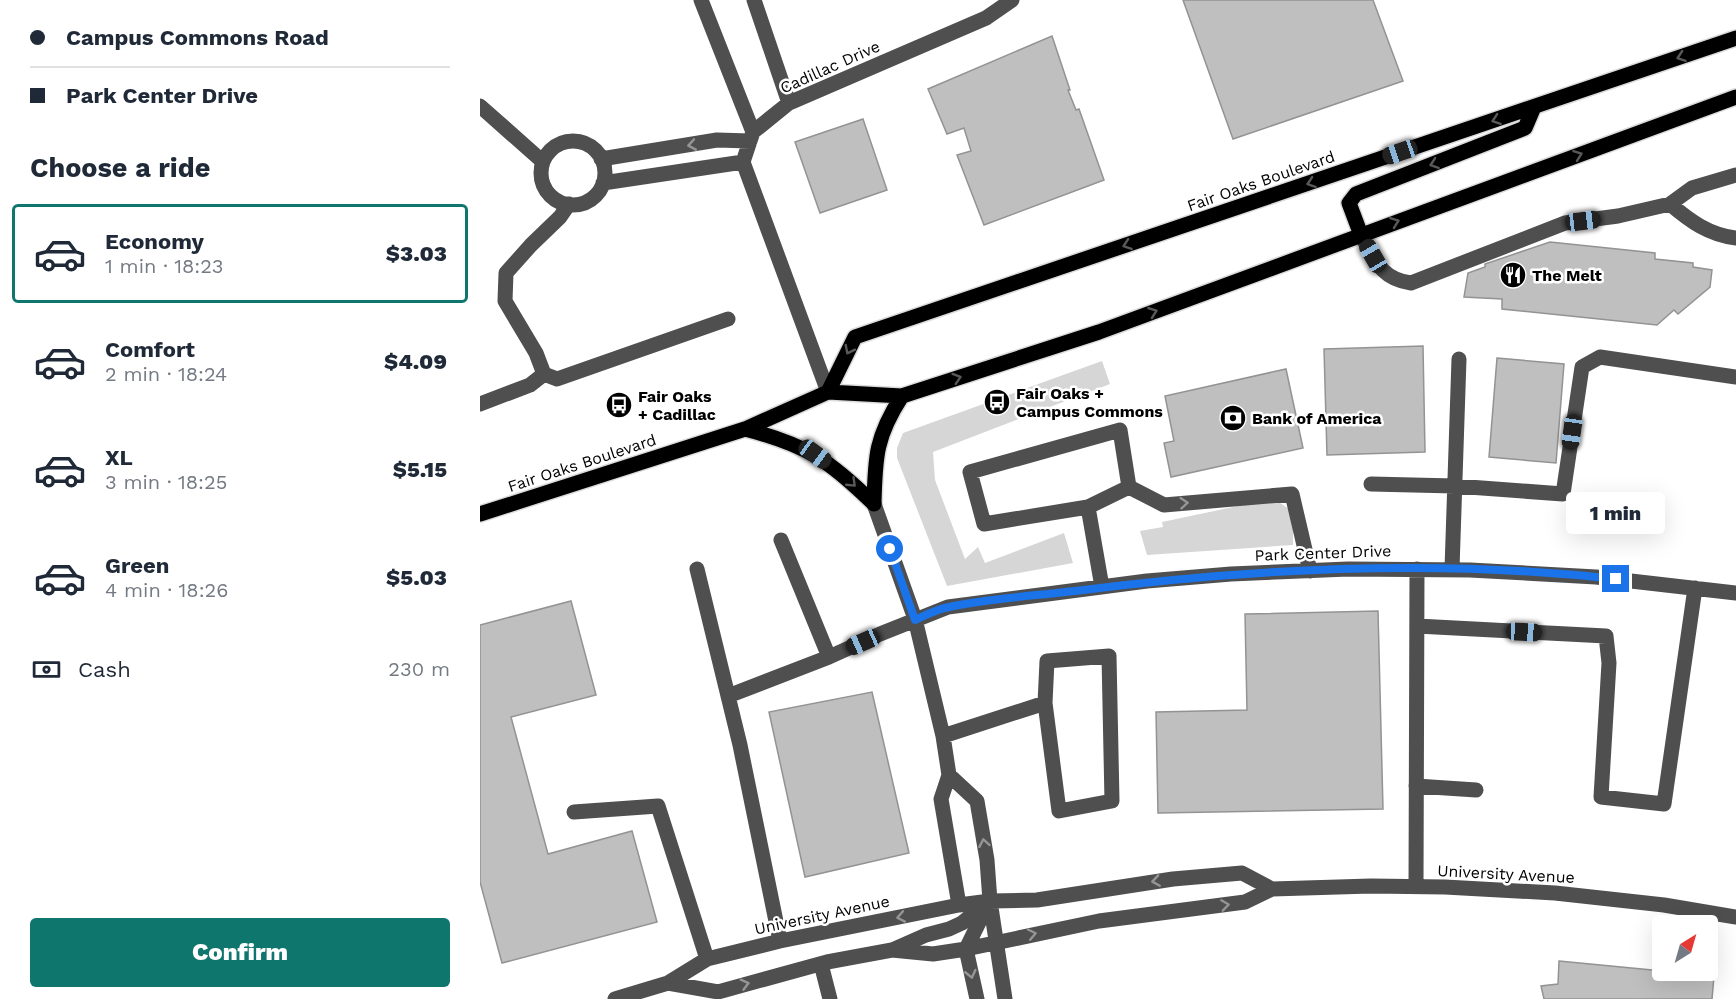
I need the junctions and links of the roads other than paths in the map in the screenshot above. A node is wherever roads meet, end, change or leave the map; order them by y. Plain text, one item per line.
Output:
1 (700, 0) edge
2 (754, 0) edge
3 (1012, 0) edge
4 (1736, 39) edge
5 (1736, 97) edge
6 (789, 102) junction
7 (480, 106) edge
8 (1534, 107) junction
9 (751, 137) junction
10 (601, 159) junction
11 (542, 161) junction
12 (743, 162) junction
13 (1736, 175) edge
14 (603, 183) junction
15 (569, 204) junction
16 (1670, 204) junction
17 (1361, 235) junction
18 (1736, 238) edge
19 (728, 320) dead end
20 (1459, 359) dead end
21 (544, 374) junction
22 (1736, 377) edge
23 (828, 392) junction
24 (902, 396) junction
25 (480, 404) edge
26 (746, 429) junction
27 (1371, 484) dead end
28 (1455, 486) junction
29 (1130, 487) junction
30 (874, 504) junction
31 (1088, 507) junction
32 (480, 514) edge
33 (781, 540) dead end
34 (697, 569) dead end
35 (1417, 569) junction
36 (1452, 570) junction
37 (1310, 571) junction
38 (1102, 587) junction
39 (1695, 588) junction
40 (1736, 593) edge
41 (915, 620) junction
42 (1416, 626) junction
43 (829, 657) junction
44 (728, 696) junction
45 (1045, 703) junction
46 (944, 736) junction
47 (949, 775) junction
48 (1416, 786) junction
49 (1476, 790) dead end
50 (574, 812) dead end
51 (1416, 887) junction
52 (1272, 889) junction
53 (990, 901) junction
54 (958, 905) junction
55 (1736, 916) edge
56 (780, 941) junction
57 (996, 942) junction
58 (966, 949) junction
59 (892, 950) junction
60 (707, 958) junction
61 (820, 964) junction
62 (668, 983) junction
63 (615, 999) edge
64 (830, 999) edge
65 (977, 999) edge
66 (1005, 999) edge

1 - 9 street
2 - 6 street
3 - 6 street, Cadillac Drive
4 -> 8 main road, Fair Oaks Boulevard
17 -> 5 main road, Fair Oaks Boulevard
6 - 9 street, Cadillac Drive
7 - 11 street
8 -> 17 main road
8 -> 23 main road, Fair Oaks Boulevard
9 -> 10 street
9 - 12 street
10 - 11 street
10 - 14 street
11 - 15 street
12 - 14 street
12 - 23 street
13 - 16 street
14 - 15 street
15 - 21 street
16 - 17 street
16 - 18 street
24 -> 17 main road, Fair Oaks Boulevard
19 - 21 street
20 - 28 street
21 - 25 street
22 - 28 street
23 - 24 main road, Fair Oaks Boulevard
23 - 26 main road, Fair Oaks Boulevard
24 - 30 main road
26 -> 30 main road
26 - 32 main road, Fair Oaks Boulevard
27 - 28 street
28 - 36 street
29 - 31 street
29 - 31 street
29 -> 37 street
30 - 41 street
31 - 38 street
33 - 43 street
34 - 44 street
35 - 36 street, Park Center Drive
35 - 37 street, Park Center Drive
35 - 42 street
36 - 39 street, Park Center Drive
37 - 38 street, Park Center Drive
38 - 41 street, Park Center Drive
39 - 40 street, Park Center Drive
39 - 42 street
41 - 43 street, Park Center Drive
41 - 46 street
42 - 48 street
43 - 44 street, Park Center Drive
44 - 56 street
45 - 45 street
45 - 46 street
46 - 47 street
53 -> 47 street
47 - 54 street
48 - 49 street
48 - 51 street
50 - 60 street
51 - 52 street, University Avenue
51 - 55 street, University Avenue
52 -> 53 street, University Avenue
57 -> 52 street, University Avenue
53 - 54 street, University Avenue
53 - 57 street
53 - 58 street
53 - 59 street, University Avenue
54 -> 56 street, University Avenue
56 - 60 street, University Avenue
57 - 58 street, University Avenue
57 - 66 street
58 - 59 street, University Avenue
58 -> 65 street
59 - 61 street, University Avenue
60 - 62 street, University Avenue
62 -> 61 street, University Avenue
61 - 64 street
62 - 63 street, University Avenue

